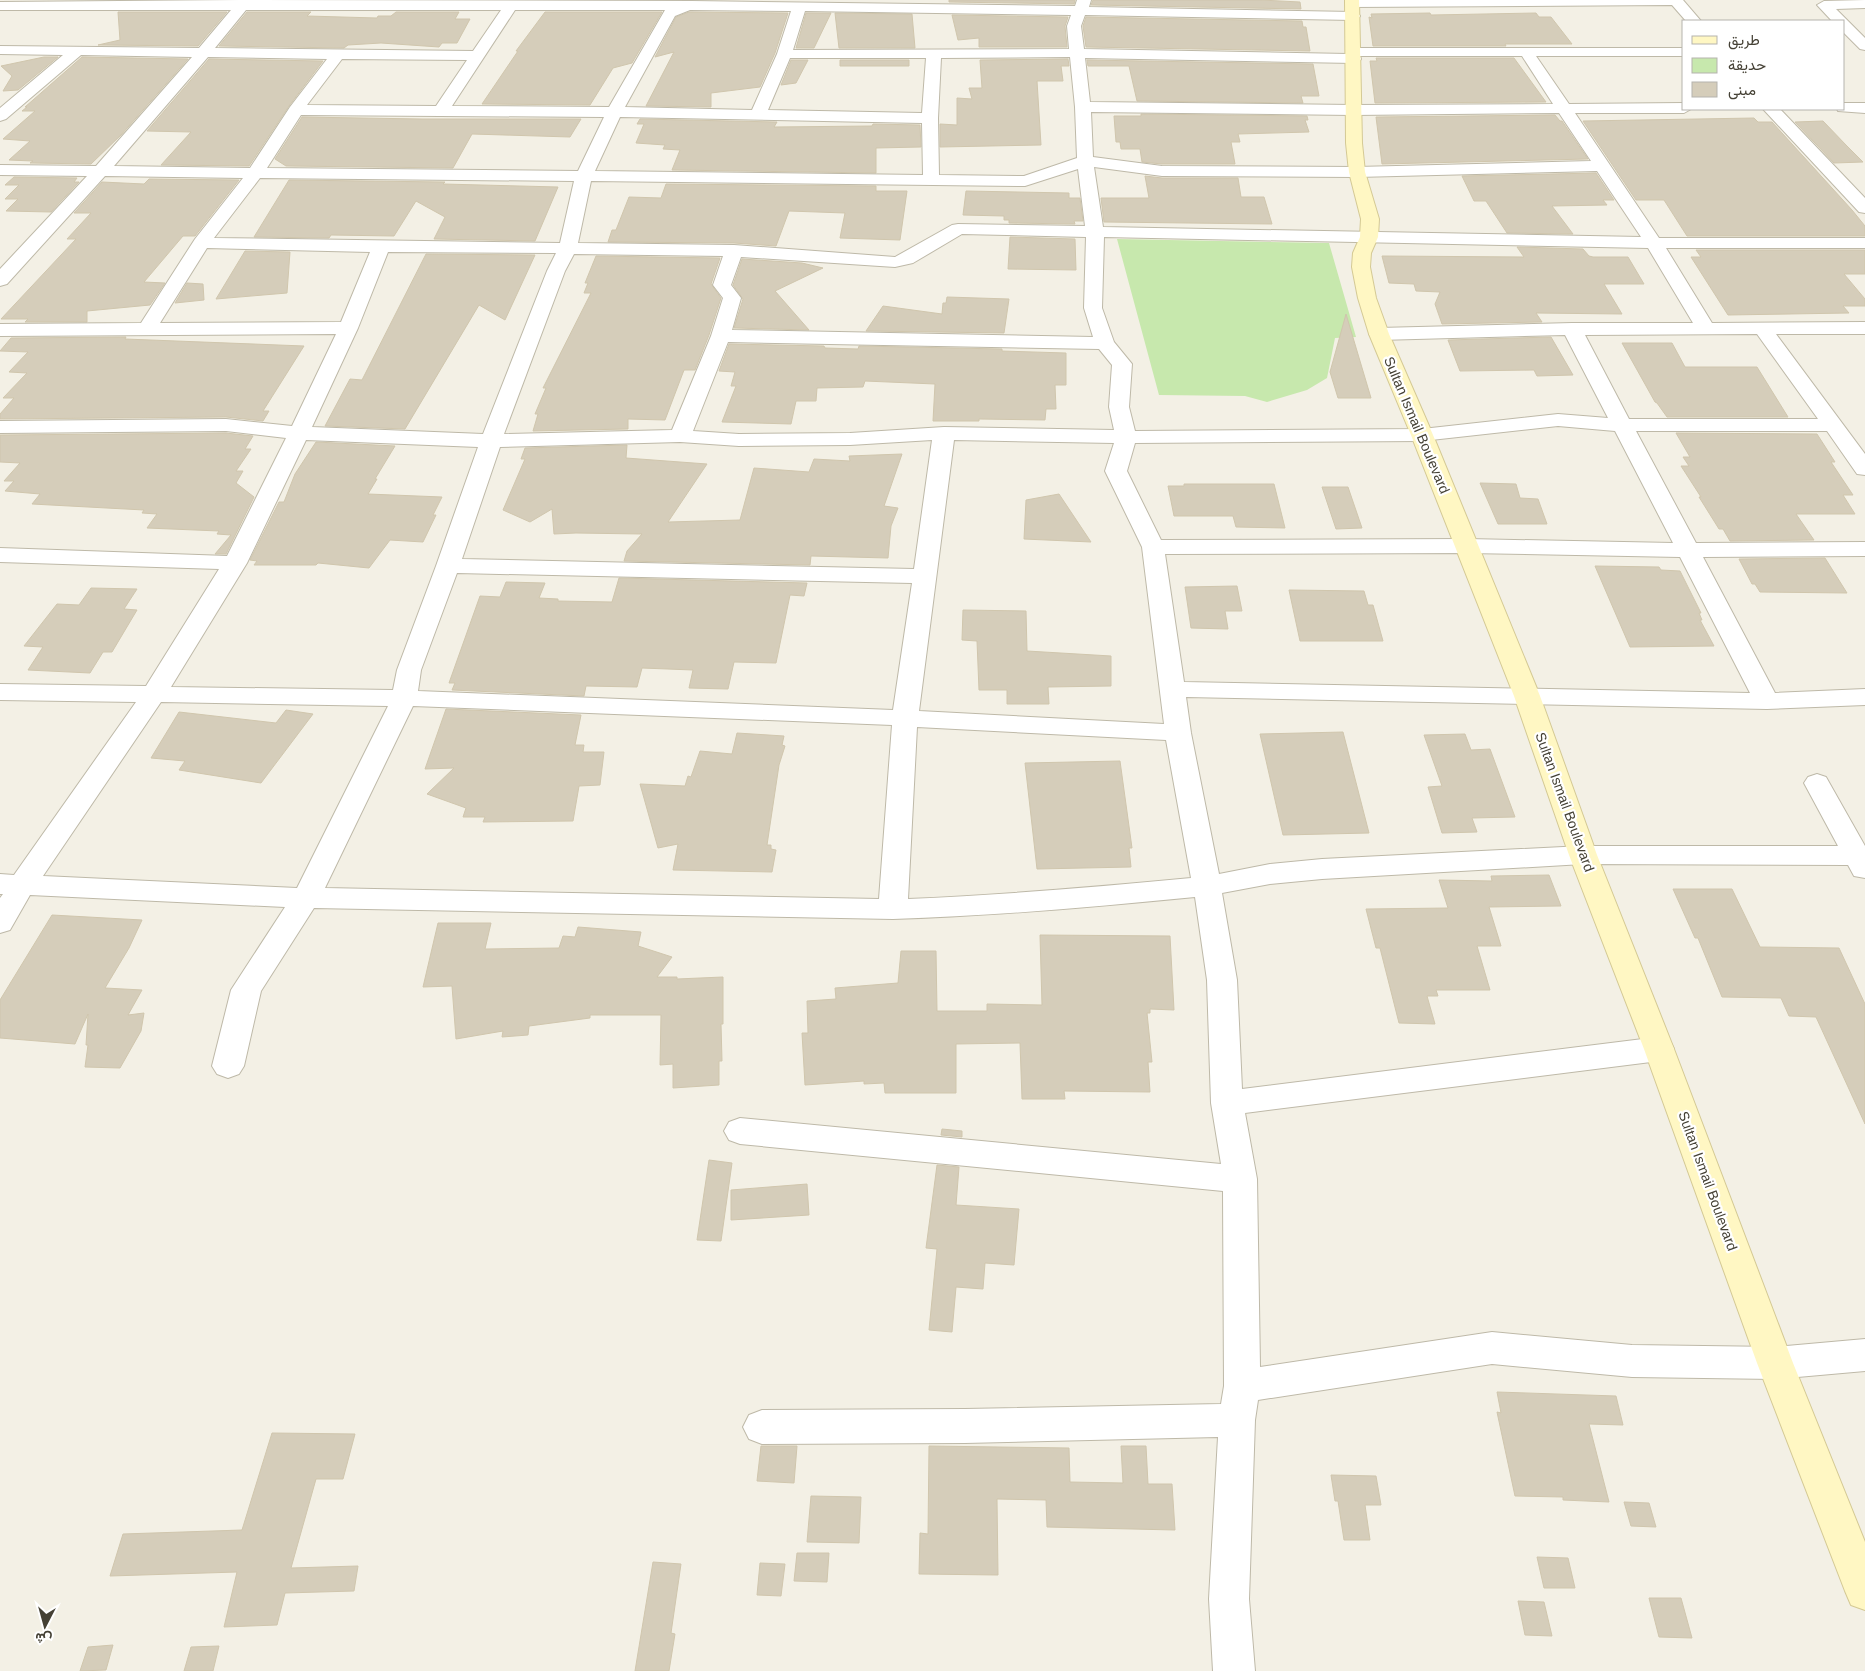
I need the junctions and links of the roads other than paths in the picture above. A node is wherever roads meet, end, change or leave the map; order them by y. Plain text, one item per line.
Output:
1 (1676, 1) edge
2 (244, 2) edge
3 (1821, 2) edge
4 (472, 3) edge
5 (694, 3) edge
6 (1865, 4) edge
7 (1082, 5) edge
8 (0, 6) edge
9 (510, 6) junction
10 (800, 6) junction
11 (1352, 6) edge
12 (1693, 20) edge
13 (1839, 20) edge
14 (1845, 27) edge
15 (0, 50) edge
16 (1860, 50) edge
17 (76, 52) junction
18 (204, 52) junction
19 (1526, 52) junction
20 (1682, 52) edge
21 (1078, 53) junction
22 (338, 54) junction
23 (784, 54) junction
24 (934, 54) junction
25 (477, 56) junction
26 (1354, 56) junction
27 (1083, 107) junction
28 (1682, 108) edge
29 (1845, 108) edge
30 (1865, 108) edge
31 (1565, 109) junction
32 (3, 110) edge
33 (296, 110) junction
34 (1354, 110) junction
35 (1772, 110) edge
36 (440, 112) junction
37 (614, 112) junction
38 (758, 114) junction
39 (930, 118) junction
40 (1085, 161) junction
41 (1604, 166) junction
42 (0, 170) edge
43 (101, 171) junction
44 (256, 172) junction
45 (1357, 172) junction
46 (584, 176) junction
47 (931, 181) junction
48 (1865, 208) edge
49 (1095, 233) junction
50 (1369, 237) junction
51 (200, 243) junction
52 (1654, 243) junction
53 (1865, 243) edge
54 (381, 247) junction
55 (568, 247) junction
56 (734, 250) junction
57 (0, 280) edge
58 (348, 328) junction
59 (1706, 328) junction
60 (1762, 328) junction
61 (1865, 328) edge
62 (147, 329) junction
63 (1572, 329) junction
64 (0, 330) edge
65 (1379, 334) junction
66 (721, 336) junction
67 (1104, 343) junction
68 (1833, 424) junction
69 (1621, 425) junction
70 (0, 427) edge
71 (299, 433) junction
72 (944, 434) junction
73 (1422, 435) junction
74 (680, 436) junction
75 (1126, 437) junction
76 (491, 441) junction
77 (1865, 469) edge
78 (1467, 546) junction
79 (1153, 547) junction
80 (1865, 549) edge
81 (1688, 550) junction
82 (0, 555) edge
83 (235, 563) junction
84 (448, 566) junction
85 (924, 576) junction
86 (1173, 689) junction
87 (0, 692) edge
88 (155, 693) junction
89 (1527, 696) junction
90 (404, 698) junction
91 (1865, 698) edge
92 (1767, 701) junction
93 (905, 718) junction
94 (1178, 733) junction
95 (1817, 783) dead end
96 (1583, 855) junction
97 (1862, 861) edge
98 (11, 885) edge
99 (1208, 886) junction
100 (306, 898) junction
101 (892, 909) junction
102 (0, 923) edge
103 (1659, 1049) junction
104 (228, 1066) dead end
105 (1228, 1103) junction
106 (740, 1131) dead end
107 (1240, 1179) junction
108 (1865, 1355) edge
109 (1775, 1363) junction
110 (1239, 1403) junction
111 (762, 1427) dead end
112 (1865, 1591) edge
113 (1234, 1671) edge

1 - 11 street
1 - 12 street
2 - 4 street
2 - 8 street
2 - 18 street
3 - 6 street
3 - 13 street
4 - 9 street
5 - 9 street
5 - 10 street
5 - 37 street
7 - 10 street
7 - 11 street
7 - 21 street
9 - 25 street
10 - 23 street
11 - 26 street, Sultan Ismail Boulevard
14 - 16 street
15 - 17 street
17 - 18 street
17 - 32 street
18 - 22 street
18 - 43 street
19 - 20 street
19 - 26 street
19 - 31 street
21 - 24 street
21 - 26 street
21 - 27 street
22 - 25 street
22 - 33 street
23 - 24 street
23 - 38 street
24 - 39 street
25 - 36 street
26 - 34 street, Sultan Ismail Boulevard
27 - 34 street
27 - 40 street
28 - 31 street
29 - 30 street
31 - 34 street
31 - 41 street
33 - 36 street
33 - 44 street
34 - 45 street, Sultan Ismail Boulevard
35 - 48 street
36 - 37 street
37 - 38 street
37 - 46 street
38 - 39 street
39 - 47 street
40 - 45 street
40 - 47 street
40 - 49 street
41 - 45 street
41 - 52 street
42 - 43 street
43 - 44 street
43 - 57 street
44 - 46 street
44 - 51 street
45 - 50 street, Sultan Ismail Boulevard
46 - 47 street
46 - 55 street
49 - 50 street
49 - 56 street
49 - 67 street
50 - 52 street
50 - 65 street, Sultan Ismail Boulevard
51 - 54 street
51 - 62 street
52 - 53 street
52 - 59 street
54 - 55 street
54 - 58 street
55 - 56 street
55 - 76 street
56 - 66 street
58 - 62 street
58 - 71 street
59 - 60 street
59 - 63 street
60 - 61 street
60 - 68 street
62 - 64 street
63 - 65 street
63 - 69 street
65 - 73 street, Sultan Ismail Boulevard
66 - 67 street
66 - 74 street
67 - 75 street
68 - 69 street
68 - 77 street
69 - 73 street
69 - 81 street
70 - 71 street
71 - 76 street
71 - 83 street
72 - 74 street
72 - 75 street
72 - 85 street
73 - 75 street
73 - 78 street, Sultan Ismail Boulevard
74 - 76 street
75 - 79 street
76 - 84 street
78 - 79 street
78 - 81 street
78 - 89 street, Sultan Ismail Boulevard
79 - 86 street
80 - 81 street
81 - 92 street
82 - 83 street
83 - 88 street
84 - 85 street
84 - 90 street
85 - 93 street
86 - 89 street
86 - 94 street
87 - 88 street
88 - 90 street
88 - 98 street
89 - 92 street
89 - 96 street, Sultan Ismail Boulevard
90 - 93 street
90 - 100 street
91 - 92 street
93 - 94 street
93 - 101 street
94 - 99 street
95 - 97 street
96 - 97 street
96 - 99 street
96 - 103 street, Sultan Ismail Boulevard
98 - 100 street
98 - 102 street
99 - 101 street
99 - 105 street
100 - 101 street
100 - 104 street
103 - 105 street
103 - 109 street, Sultan Ismail Boulevard
105 - 107 street
106 - 107 street
107 - 110 street
108 - 109 street
109 - 110 street
109 - 112 street, Sultan Ismail Boulevard
110 - 111 street
110 - 113 street

